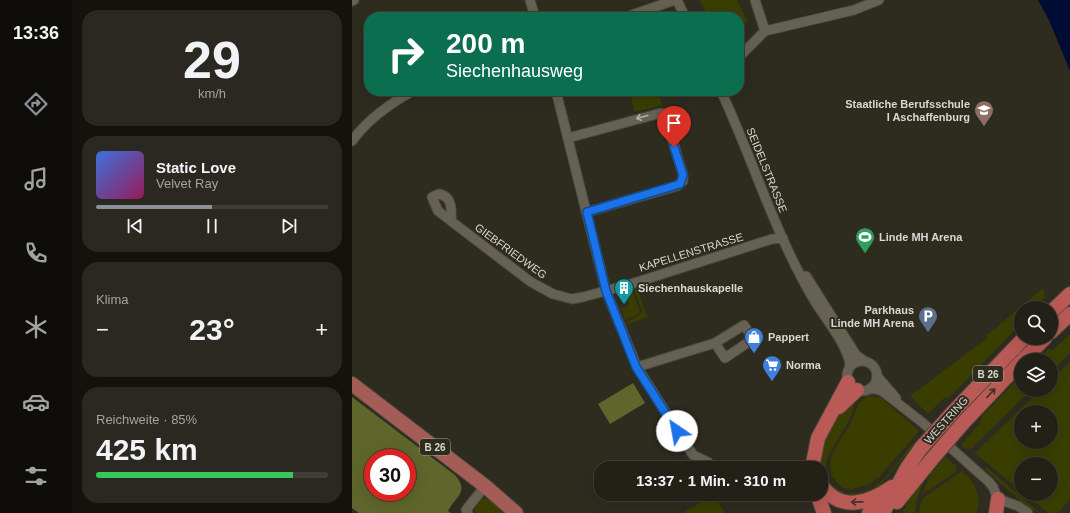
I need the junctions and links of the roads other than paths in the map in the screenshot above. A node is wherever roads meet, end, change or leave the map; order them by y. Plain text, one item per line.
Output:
1 (530, 0) edge
2 (676, 0) edge
3 (755, 0) edge
4 (878, 0) edge
5 (534, 12) edge
6 (641, 12) edge
7 (682, 12) edge
8 (765, 31) junction
9 (744, 52) edge
10 (404, 96) edge
11 (557, 96) edge
12 (723, 96) edge
13 (568, 138) junction
14 (353, 139) edge
15 (587, 212) junction
16 (451, 221) dead end
17 (783, 238) junction
18 (792, 257) junction
19 (606, 291) junction
20 (1070, 294) edge
21 (1058, 305) edge
22 (1070, 314) edge
23 (1058, 325) edge
24 (715, 344) dead end
25 (1017, 345) edge
26 (1038, 345) edge
27 (1030, 353) edge
28 (862, 360) junction
29 (850, 366) junction
30 (636, 367) junction
31 (1014, 369) edge
32 (877, 376) junction
33 (352, 384) edge
34 (858, 387) junction
35 (901, 406) junction
36 (706, 461) edge
37 (813, 461) edge
38 (903, 476) junction
39 (485, 486) junction
40 (892, 488) junction
41 (828, 491) edge
42 (820, 501) edge
43 (997, 506) edge
44 (889, 511) edge
45 (468, 513) edge
46 (516, 513) edge
47 (824, 513) edge
48 (870, 513) edge
49 (1028, 513) edge

1 - 5 street
2 - 6 street
2 - 7 street
3 - 8 street
4 - 8 street
8 - 9 street
10 - 14 street
11 - 13 street
12 - 17 street, SEIDELSTRASSE
13 - 15 street
15 -> 13 street
15 - 19 street
16 - 19 street, GIEBFRIEDWEG
17 - 18 street, SEIDELSTRASSE
17 - 19 street, KAPELLENSTRASSE
18 - 28 street, SEIDELSTRASSE
18 - 29 street, SEIDELSTRASSE
19 - 30 street
20 - 21 highway
22 - 23 highway
24 - 30 street
25 - 38 highway, WESTRING / B 26, bridge
26 - 27 highway, WESTRING / B 26
28 - 29 street
28 - 32 street
29 - 34 street
30 - 36 street
44 -> 31 highway, WESTRING / B 26, bridge
32 - 34 street
32 - 35 street
33 - 39 main road, B 26
34 - 35 street
34 - 37 highway
35 - 43 street
38 - 40 highway, B 26
38 - 44 highway, WESTRING
39 - 45 street
39 - 46 main road, B 26
40 -> 41 highway
40 - 48 highway
42 - 47 highway
43 - 49 street

